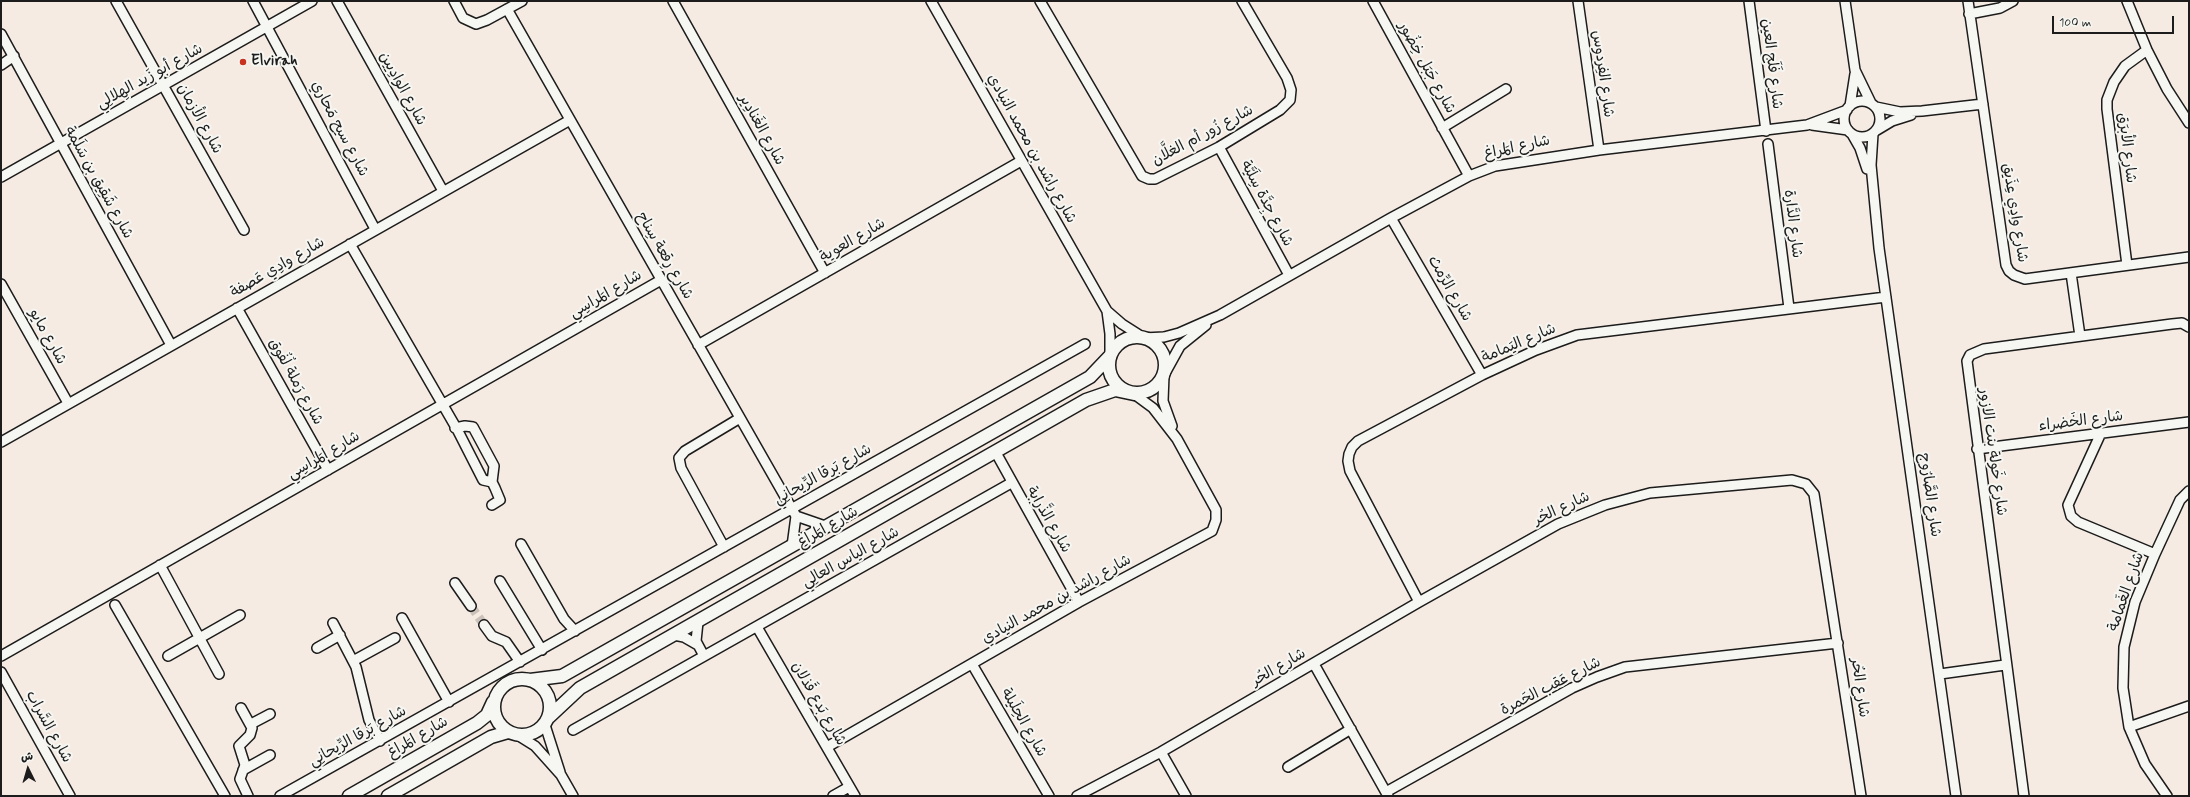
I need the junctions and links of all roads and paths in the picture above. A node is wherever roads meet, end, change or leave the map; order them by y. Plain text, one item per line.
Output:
1 (116, 1) edge
2 (253, 1) edge
3 (312, 1) edge
4 (337, 1) edge
5 (454, 1) edge
6 (522, 1) edge
7 (673, 1) edge
8 (931, 1) edge
9 (1040, 1) edge
10 (1242, 1) edge
11 (1373, 1) edge
12 (1578, 1) edge
13 (1749, 1) edge
14 (1845, 1) edge
15 (1968, 1) edge
16 (2013, 1) edge
17 (2127, 1) edge
18 (507, 9) junction
19 (1970, 14) junction
20 (268, 26) junction
21 (1, 34) edge
22 (2147, 50) junction
23 (14, 56) junction
24 (1, 66) edge
25 (1855, 70) junction
26 (164, 85) junction
27 (1506, 89) dead end
28 (1983, 104) junction
29 (1874, 105) junction
30 (1849, 108) junction
31 (1922, 111) junction
32 (570, 120) junction
33 (2188, 121) edge
34 (1807, 125) junction
35 (1442, 128) junction
36 (1766, 131) junction
37 (1850, 132) junction
38 (1875, 132) junction
39 (60, 144) junction
40 (1768, 144) dead end
41 (1219, 147) junction
42 (1599, 150) junction
43 (1021, 161) junction
44 (1469, 176) junction
45 (1, 177) edge
46 (443, 191) junction
47 (1873, 198) junction
48 (1391, 218) junction
49 (376, 229) junction
50 (244, 230) dead end
51 (350, 244) junction
52 (2189, 257) edge
53 (2127, 265) junction
54 (825, 273) junction
55 (2071, 273) junction
56 (1289, 275) junction
57 (661, 280) junction
58 (1, 284) edge
59 (1886, 297) junction
60 (237, 308) junction
61 (1789, 308) junction
62 (1106, 311) junction
63 (1220, 315) junction
64 (2189, 327) edge
65 (2080, 336) junction
66 (1144, 338) junction
67 (1085, 344) dead end
68 (171, 345) junction
69 (698, 345) junction
70 (1110, 356) junction
71 (1164, 375) junction
72 (1482, 375) junction
73 (1134, 394) junction
74 (68, 403) junction
75 (442, 405) junction
76 (740, 418) junction
77 (2189, 422) edge
78 (456, 428) junction
79 (2101, 433) junction
80 (1177, 439) junction
81 (1, 442) edge
82 (1977, 449) junction
83 (995, 452) junction
84 (328, 470) junction
85 (492, 482) junction
86 (1011, 484) junction
87 (2189, 491) edge
88 (492, 505) dead end
89 (794, 513) junction
90 (825, 526) junction
91 (521, 544) dead end
92 (792, 546) junction
93 (724, 547) junction
94 (2155, 554) junction
95 (160, 565) junction
96 (500, 580) dead end
97 (455, 583) dead end
98 (1079, 602) junction
99 (1419, 602) junction
100 (114, 605) dead end
101 (471, 606) tunnel mouth
102 (240, 616) dead end
103 (402, 618) dead end
104 (698, 622) junction
105 (333, 623) dead end
106 (484, 625) tunnel mouth
107 (757, 627) junction
108 (575, 631) junction
109 (340, 635) junction
110 (674, 636) junction
111 (199, 638) junction
112 (395, 638) dead end
113 (1838, 643) junction
114 (698, 645) junction
115 (318, 648) dead end
116 (542, 650) junction
117 (1, 656) edge
118 (168, 656) dead end
119 (704, 656) junction
120 (354, 661) junction
121 (520, 662) junction
122 (972, 664) junction
123 (1314, 664) junction
124 (2005, 665) junction
125 (1, 672) edge
126 (219, 674) dead end
127 (1940, 674) junction
128 (530, 680) junction
129 (495, 699) junction
130 (449, 702) junction
131 (2189, 706) edge
132 (241, 708) dead end
133 (270, 714) dead end
134 (547, 721) junction
135 (251, 724) junction
136 (2129, 727) junction
137 (1351, 729) junction
138 (573, 730) dead end
139 (514, 734) junction
140 (380, 741) junction
141 (827, 747) junction
142 (1161, 752) junction
143 (270, 755) dead end
144 (1288, 767) dead end
145 (243, 770) junction
146 (561, 775) junction
147 (850, 787) junction
148 (1387, 794) edge
149 (70, 796) edge
150 (225, 796) edge
151 (248, 796) edge
152 (280, 796) edge
153 (349, 796) edge
154 (388, 796) edge
155 (573, 796) edge
156 (833, 796) edge
157 (854, 796) edge
158 (1049, 796) edge
159 (1077, 796) edge
160 (1186, 796) edge
161 (1861, 796) edge
162 (1956, 796) edge
163 (2024, 796) edge
164 (2167, 796) edge

1 - 26 street, شارع الأزمان
2 - 20 street, شارع سيح مَحاري
3 - 20 street, شارع أبو زَيد الهِلالِي
4 - 46 street, شارع الوادِيين
5 - 18 street
6 - 18 street
7 - 54 street, شارع الغَنادِير
8 - 43 street, شارع راشد بن محمد النيادي
9 - 41 street, شارع زُور أم الغلَّان
10 - 41 street, شارع زُور أم الغلَّان
11 - 35 street, شارع جَبَل خِضُور
12 - 42 street, شارع الفِردوس
13 - 36 street, شارع فَلَج العين
14 - 25 street
15 - 19 street, شارع وادِي عِذَيق
16 - 19 street
17 - 22 street
18 - 32 street, شارع رِقعة سِناح
19 - 28 street, شارع وادِي عِذَيق
20 - 26 street, شارع أبو زَيد الهِلالِي
20 - 49 street, شارع سيح مَحاري
21 - 23 street, شارع شَقِيق بن سَلَمة
22 - 33 street
22 - 53 street, شارع الأبرَق
23 - 24 street
23 - 39 street, شارع شَقِيق بن سَلَمة
25 - 29 street
25 - 30 street
26 - 39 street, شارع أبو زَيد الهِلالِي
26 - 50 street, شارع الأزمان
27 - 35 street, شارع جَبَل خِضُور
28 - 31 street
28 - 55 street, شارع وادِي عِذَيق
29 - 30 street
29 - 31 street
29 - 38 street
30 - 34 street, شارع المَراغ
30 - 37 street
31 - 38 street
32 - 46 street, شارع وادِي عَصفة
32 - 57 street, شارع رِقعة سِناح
34 - 36 street, شارع المَراغ
34 - 37 street, شارع المَراغ
35 - 44 street, شارع جَبَل خِضُور
36 - 42 street, شارع المَراغ
37 - 38 street
37 - 47 street, شارع الصَّارُوج
38 - 47 street, شارع الصَّارُوج
39 - 45 street, شارع أبو زَيد الهِلالِي
39 - 68 street, شارع شَقِيق بن سَلَمة
40 - 61 street, شارع الدَّارة
41 - 56 street, شارع جِدَّة سِلَيَّة
42 - 44 street, شارع المَراغ
43 - 54 street, شارع العوية
43 - 62 street, شارع راشد بن محمد النيادي
44 - 48 street, شارع المَراغ
46 - 49 street, شارع وادِي عَصفة
47 - 59 street, شارع الصَّارُوج
48 - 56 street, شارع المَراغ
48 - 72 street, شارع الرِّمث
49 - 51 street, شارع وادِي عَصفة
51 - 60 street, شارع وادِي عَصفة
51 - 75 street
52 - 53 street, شارع وادِي عِذَيق
53 - 55 street, شارع وادِي عِذَيق
54 - 69 street, شارع العوية
55 - 65 street
56 - 63 street, شارع المَراغ
57 - 69 street, شارع رِقعة سِناح
57 - 75 street, شارع المَراسِي
58 - 74 street, شارع مايو
59 - 61 street, شارع اليَمامة
59 - 127 street, شارع الصَّارُوج
60 - 68 street, شارع وادِي عَصفة
60 - 84 street, شارع رَملة لُفُوق
61 - 72 street, شارع اليَمامة
62 - 66 street, شارع راشد بن محمد النيادي
62 - 70 street, شارع راشد بن محمد النيادي
63 - 66 street, شارع المَراغ
63 - 71 street, شارع المَراغ
64 - 65 street, شارع خَولة بنت الازور
65 - 82 street, شارع خَولة بنت الازور
66 - 70 street
66 - 71 street
67 - 89 street, شارع بَرقا الرِّيحانِي
68 - 74 street, شارع وادِي عَصفة
69 - 76 street, شارع رِقعة سِناح
70 - 73 street
70 - 90 street, شارع المَراغ
71 - 73 street
71 - 80 street, شارع راشد بن محمد النيادي
72 - 99 street, شارع اليَمامة
73 - 80 street, شارع راشد بن محمد النيادي
73 - 83 street, شارع المَراغ
74 - 81 street, شارع وادِي عَصفة
75 - 78 street
75 - 84 street, شارع المَراسِي
76 - 89 street, شارع رِقعة سِناح
76 - 93 street
77 - 79 street, شارع الخَضراء
78 - 85 street
78 - 85 street
79 - 82 street, شارع الخَضراء
79 - 94 street
80 - 98 street, شارع راشد بن محمد النيادي
82 - 124 street, شارع خَولة بنت الازور
83 - 86 street, شارع الذَّرابة
83 - 104 street, شارع المَراغ
84 - 95 street, شارع المَراسِي
85 - 88 street
86 - 98 street, شارع الذَّرابة
86 - 107 street, شارع الياس العالِي
87 - 94 street, شارع الغَمامة
89 - 90 street
89 - 92 street
89 - 93 street, شارع بَرقا الرِّيحانِي
90 - 92 street, شارع المَراغ
91 - 108 street
92 - 128 street, شارع المَراغ
93 - 108 street, شارع بَرقا الرِّيحانِي
94 - 136 street, شارع الغَمامة
95 - 111 street
95 - 117 street, شارع المَراسِي
96 - 116 street
97 - 101 street
98 - 122 street, شارع راشد بن محمد النيادي
99 - 113 street, شارع الحُر
99 - 123 street, شارع الحُر
100 - 150 street
102 - 111 street
103 - 130 street
104 - 110 street, شارع المَراغ
104 - 114 street
105 - 109 street
106 - 121 street
107 - 119 street, شارع الياس العالِي
107 - 141 street, شارع بَدع قَذلان
108 - 116 street, شارع بَرقا الرِّيحانِي
109 - 115 street
109 - 120 street
110 - 114 street
110 - 134 street, شارع المَراغ
111 - 118 street
111 - 126 street
112 - 120 street
113 - 148 street, شارع عَقب الحَمرة
113 - 161 street, شارع الحُر
114 - 119 street
116 - 121 street, شارع بَرقا الرِّيحانِي
119 - 138 street, شارع الياس العالِي
120 - 140 street
121 - 130 street, شارع بَرقا الرِّيحانِي
122 - 141 street, شارع راشد بن محمد النيادي
122 - 158 street, شارع الحِلَيلة
123 - 137 street
123 - 142 street, شارع الحُر
124 - 127 street
124 - 163 street, شارع خَولة بنت الازور
125 - 149 street, شارع السَّراب
127 - 162 street, شارع الصَّارُوج
128 - 129 street
128 - 134 street
129 - 139 street
129 - 153 street, شارع المَراغ
130 - 140 street, شارع بَرقا الرِّيحانِي
131 - 136 street
132 - 135 street
133 - 135 street
134 - 139 street
134 - 146 street
135 - 145 street
136 - 164 street, شارع الغَمامة
137 - 144 street
137 - 148 street
139 - 146 street
139 - 154 street
140 - 152 street, شارع بَرقا الرِّيحانِي
141 - 147 street, شارع بَدع قَذلان
142 - 159 street, شارع الحُر
142 - 160 street
143 - 145 street
145 - 151 street
146 - 155 street
147 - 156 street
147 - 157 street, شارع بَدع قَذلان

